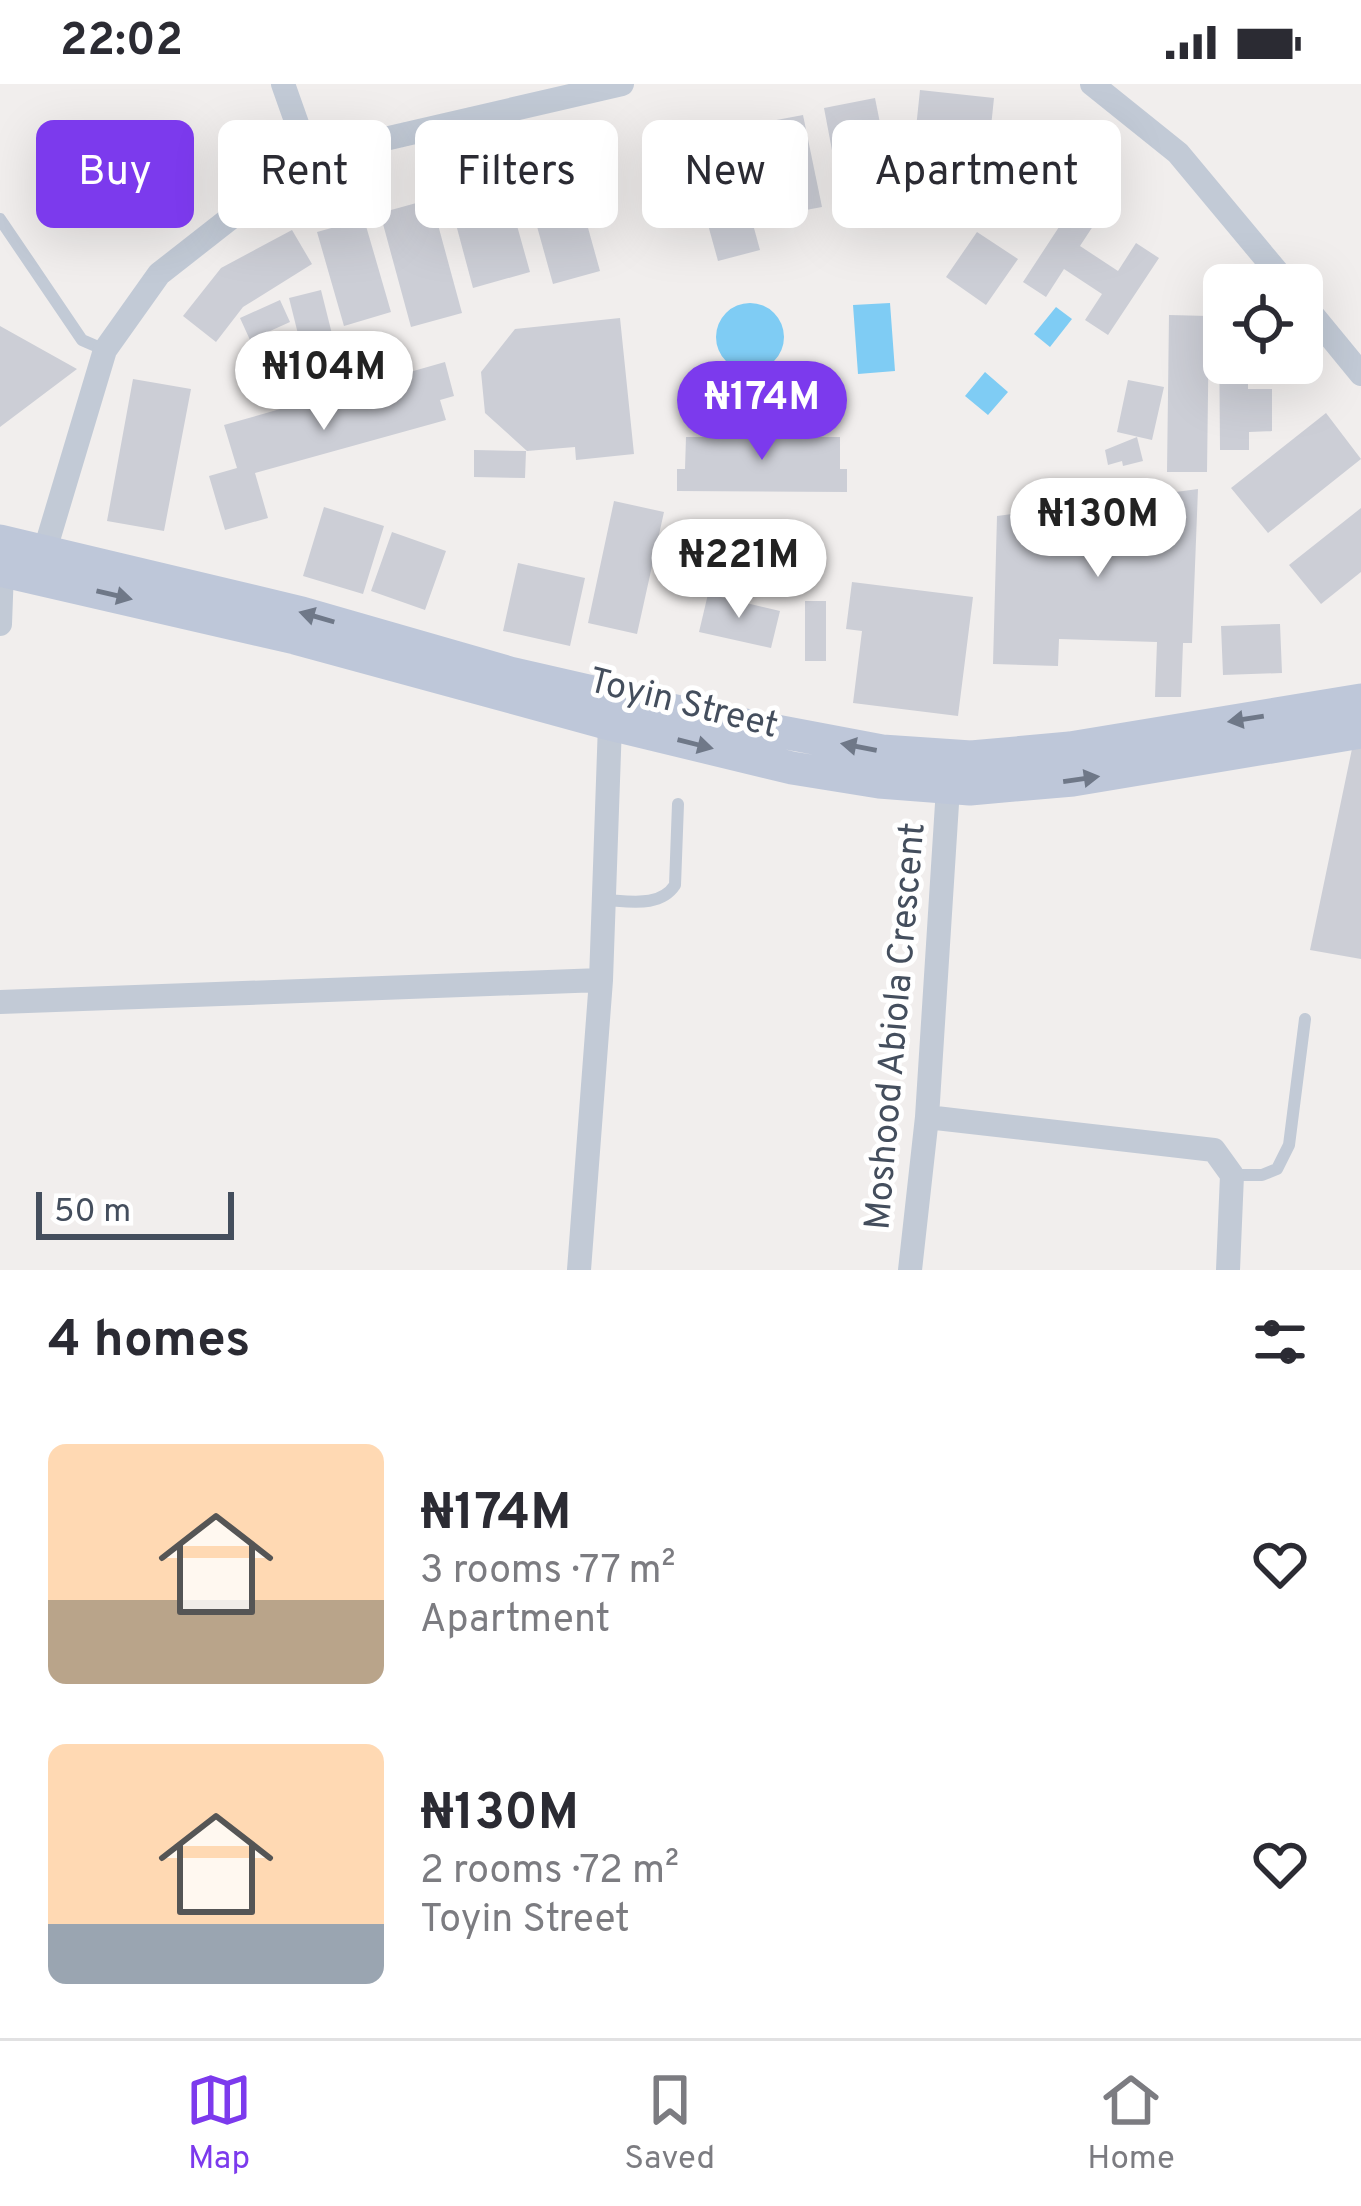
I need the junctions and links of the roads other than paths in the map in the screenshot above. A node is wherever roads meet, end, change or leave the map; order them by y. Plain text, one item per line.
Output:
1 (283, 84) edge
2 (622, 84) edge
3 (1092, 84) edge
4 (296, 120) edge
5 (391, 138) edge
6 (0, 219) edge
7 (218, 227) edge
8 (1270, 264) edge
9 (1323, 328) edge
10 (105, 350) junction
11 (1361, 374) edge
12 (45, 550) junction
13 (1, 560) edge
14 (0, 623) edge
15 (1361, 700) edge
16 (610, 724) junction
17 (1361, 732) edge
18 (948, 788) junction
19 (678, 804) dead end
20 (604, 900) junction
21 (601, 980) junction
22 (0, 1002) edge
23 (1305, 1018) dead end
24 (927, 1117) junction
25 (1232, 1175) junction
26 (579, 1270) edge
27 (910, 1270) edge
28 (1228, 1270) edge

1 - 4 street
2 - 5 street
3 - 8 street
6 - 10 lane
7 - 10 street
9 - 11 street
10 - 12 street
12 - 13 street, Toyin Street
15 -> 12 street, Toyin Street
13 - 14 street
13 -> 16 street, Toyin Street
16 -> 18 street, Toyin Street
16 - 20 street
18 -> 17 street, Toyin Street
18 - 24 street, Moshood Abiola Crescent
19 - 20 lane
20 - 21 street
21 - 22 street
21 - 26 street
23 - 25 lane
24 - 25 street
24 - 27 street, Moshood Abiola Crescent
25 - 28 street

